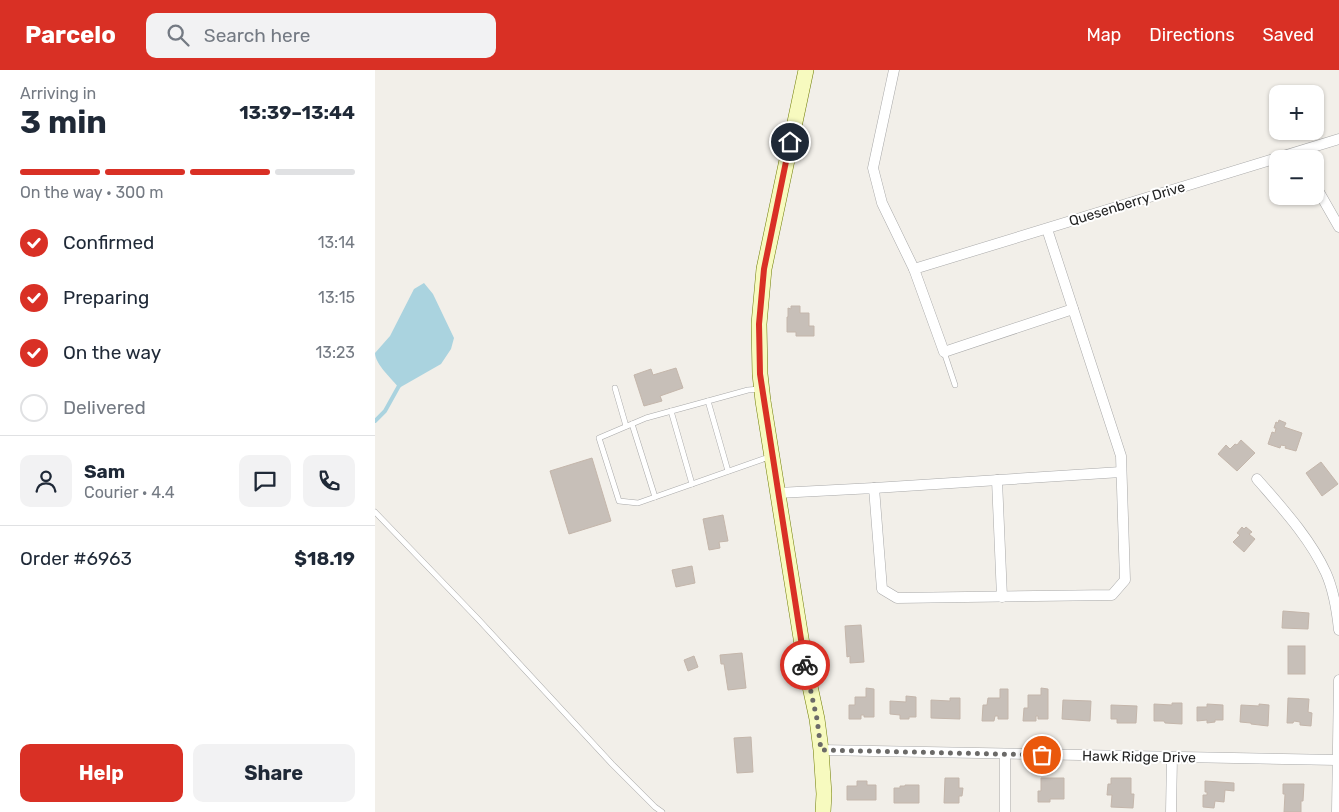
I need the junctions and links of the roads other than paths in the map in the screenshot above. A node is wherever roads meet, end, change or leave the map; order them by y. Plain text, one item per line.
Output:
1 (806, 70) edge
2 (894, 70) edge
3 (1339, 139) edge
4 (1311, 150) edge
5 (1269, 164) edge
6 (1324, 201) edge
7 (1339, 227) edge
8 (1047, 229) junction
9 (915, 269) junction
10 (1073, 309) junction
11 (944, 352) junction
12 (955, 385) dead end
13 (615, 388) dead end
14 (762, 388) junction
15 (708, 401) junction
16 (671, 411) junction
17 (632, 424) junction
18 (626, 426) junction
19 (772, 456) junction
20 (728, 471) junction
21 (1121, 472) junction
22 (1257, 479) dead end
23 (997, 480) junction
24 (692, 484) junction
25 (874, 488) junction
26 (778, 493) junction
27 (655, 497) junction
28 (375, 512) edge
29 (1002, 597) junction
30 (1339, 630) edge
31 (1339, 680) edge
32 (821, 750) junction
33 (1005, 754) junction
34 (1172, 757) junction
35 (1337, 760) junction
36 (662, 812) edge
37 (823, 812) edge
38 (1005, 812) edge
39 (1171, 812) edge
40 (1337, 812) edge

1 - 14 street
2 - 9 street
3 - 4 street, Quesenberry Drive
5 - 8 street, Quesenberry Drive
6 - 7 street
8 - 9 street, Quesenberry Drive
8 - 10 street
9 - 11 street
10 - 11 street
10 - 21 street
11 - 12 lane
13 - 18 lane
14 - 15 lane
14 - 19 street
15 - 16 lane
15 - 20 lane
16 - 17 lane
16 - 24 lane
17 - 18 lane
17 - 27 lane
18 - 27 lane
19 - 20 lane
19 - 26 street
20 - 24 lane
21 - 23 street
21 - 29 street
22 - 30 street
23 - 25 street
23 - 29 street
24 - 27 lane
25 - 26 street
25 - 29 street
26 - 32 street
28 - 36 lane
31 - 35 street
32 - 33 street, Hawk Ridge Drive
32 - 37 street
33 - 34 street, Hawk Ridge Drive
33 - 38 street
34 - 35 street, Hawk Ridge Drive
34 - 39 street
35 - 40 street

